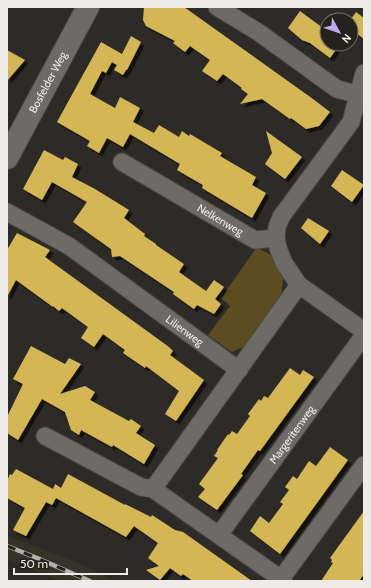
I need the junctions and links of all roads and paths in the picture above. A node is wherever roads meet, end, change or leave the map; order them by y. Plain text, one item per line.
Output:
1 (88, 7) edge
2 (217, 7) edge
3 (364, 73) edge
4 (361, 96) edge
5 (7, 158) edge
6 (122, 162) dead end
7 (7, 212) edge
8 (276, 238) junction
9 (299, 285) junction
10 (364, 331) edge
11 (364, 335) edge
12 (239, 370) junction
13 (45, 436) dead end
14 (364, 465) edge
15 (153, 489) junction
16 (220, 535) junction
17 (283, 580) edge

1 - 5 street, Bosfelder Weg
2 - 4 street
3 - 4 street
4 - 8 street
6 - 8 street, Nelkenweg
7 - 12 street, Lilienweg
8 - 9 street
9 - 10 street
9 - 12 street
11 - 16 street, Margeritenweg
12 - 15 street
13 - 15 street
14 - 17 street
15 - 16 street
16 - 17 street

